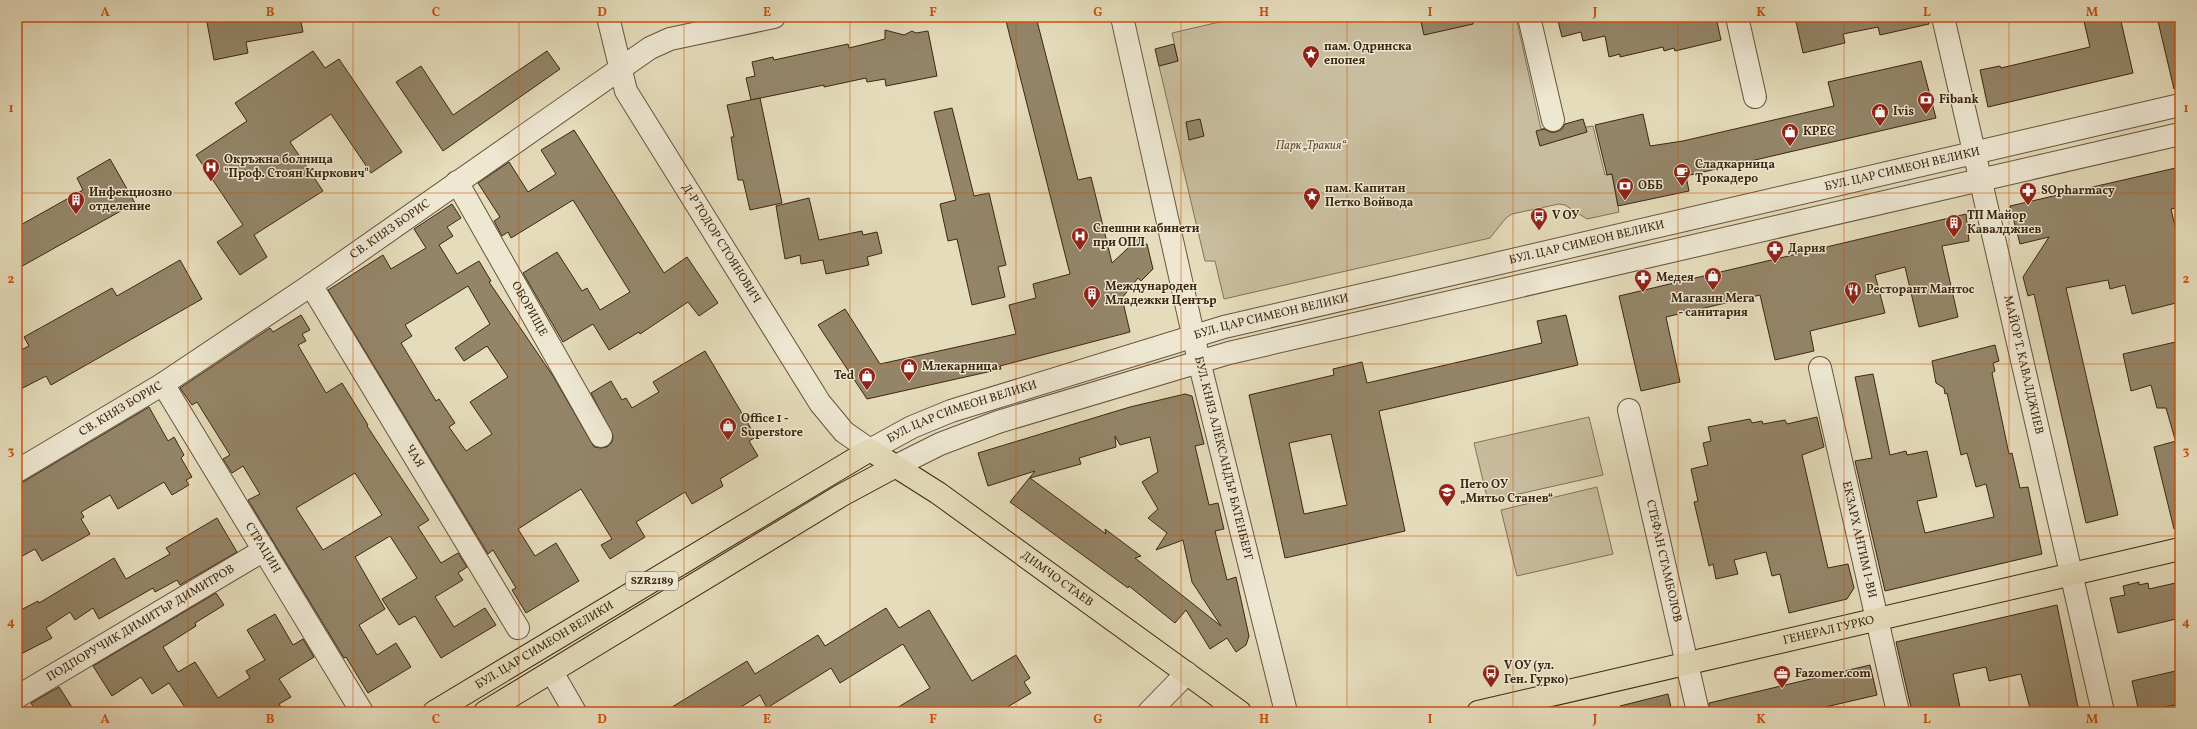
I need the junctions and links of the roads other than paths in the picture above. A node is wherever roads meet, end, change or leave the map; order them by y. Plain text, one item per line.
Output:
1 (608, 17) edge
2 (774, 17) edge
3 (1122, 17) edge
4 (1529, 17) edge
5 (1737, 17) edge
6 (1943, 17) edge
7 (620, 68) junction
8 (1755, 97) dead end
9 (2180, 105) edge
10 (1553, 120) dead end
11 (2180, 134) edge
12 (1975, 153) junction
13 (1981, 181) junction
14 (457, 182) junction
15 (311, 284) junction
16 (1193, 335) junction
17 (1199, 361) junction
18 (1820, 368) dead end
19 (163, 384) junction
20 (1629, 410) dead end
21 (601, 436) dead end
22 (870, 450) junction
23 (896, 466) junction
24 (17, 471) edge
25 (2180, 549) edge
26 (264, 550) junction
27 (2072, 574) junction
28 (1877, 620) junction
29 (518, 628) dead end
30 (1686, 664) junction
31 (552, 672) junction
32 (1187, 673) junction
33 (17, 697) edge
34 (362, 712) edge
35 (434, 712) edge
36 (485, 712) edge
37 (575, 712) edge
38 (1149, 712) edge
39 (1240, 712) edge
40 (1286, 712) edge
41 (1478, 712) edge
42 (1698, 712) edge
43 (1898, 712) edge
44 (2103, 712) edge

1 - 7 street, Д-Р ТОДОР СТОЯНОВИЧ
2 - 7 street, СВ. КНЯЗ БОРИС
3 - 16 street, БУЛ. КНЯЗ АЛЕКСАНДЪР БАТЕНБЕРГ
4 - 10 street
5 - 8 street
6 - 12 street, МАЙОР Т. КАВАЛДЖИЕВ
7 - 14 street, СВ. КНЯЗ БОРИС
7 - 22 street, Д-Р ТОДОР СТОЯНОВИЧ
9 - 12 street, БУЛ. ЦАР СИМЕОН ВЕЛИКИ
11 - 13 street, БУЛ. ЦАР СИМЕОН ВЕЛИКИ
12 - 13 street, МАЙОР Т. КАВАЛДЖИЕВ
12 - 16 street, БУЛ. ЦАР СИМЕОН ВЕЛИКИ
13 - 17 street, БУЛ. ЦАР СИМЕОН ВЕЛИКИ
13 - 27 street, МАЙОР Т. КАВАЛДЖИЕВ
14 - 15 street, СВ. КНЯЗ БОРИС
14 - 21 street, ОБОРИЩЕ
15 - 19 street, СВ. КНЯЗ БОРИС
15 - 29 street, ЧАЯ
16 - 17 street, БУЛ. КНЯЗ АЛЕКСАНДЪР БАТЕНБЕРГ
16 - 22 street, БУЛ. ЦАР СИМЕОН ВЕЛИКИ / SZR2189
17 - 23 street, БУЛ. ЦАР СИМЕОН ВЕЛИКИ / SZR2189
17 - 40 street, БУЛ. КНЯЗ АЛЕКСАНДЪР БАТЕНБЕРГ
18 - 28 street, ЕКЗАРХ АНТИМ I-ВИ
19 - 24 street, СВ. КНЯЗ БОРИС
19 - 26 street, СТРАЦИН
20 - 30 street, СТЕФАН СТАМБОЛОВ
22 - 23 main road, ДИМЧО СТАЕВ
22 - 35 main road, БУЛ. ЦАР СИМЕОН ВЕЛИКИ / SZR2189
23 - 31 main road, БУЛ. ЦАР СИМЕОН ВЕЛИКИ / SZR2189
23 - 32 main road, ДИМЧО СТАЕВ
25 - 27 main road, ГЕНЕРАЛ ГУРКО
26 - 33 street, ПОДПОРУЧИК ДИМИТЪР ДИМИТРОВ
26 - 34 street, СТРАЦИН
27 - 28 main road, ГЕНЕРАЛ ГУРКО
27 - 44 street, МАЙОР Т. КАВАЛДЖИЕВ
28 - 30 main road, ГЕНЕРАЛ ГУРКО
28 - 43 street, ЕКЗАРХ АНТИМ I-ВИ
30 - 41 main road, ГЕНЕРАЛ ГУРКО
30 - 42 street, СТЕФАН СТАМБОЛОВ
31 - 36 main road, БУЛ. ЦАР СИМЕОН ВЕЛИКИ / SZR2189
31 - 37 street
32 - 38 street
32 - 39 main road, ДИМЧО СТАЕВ

